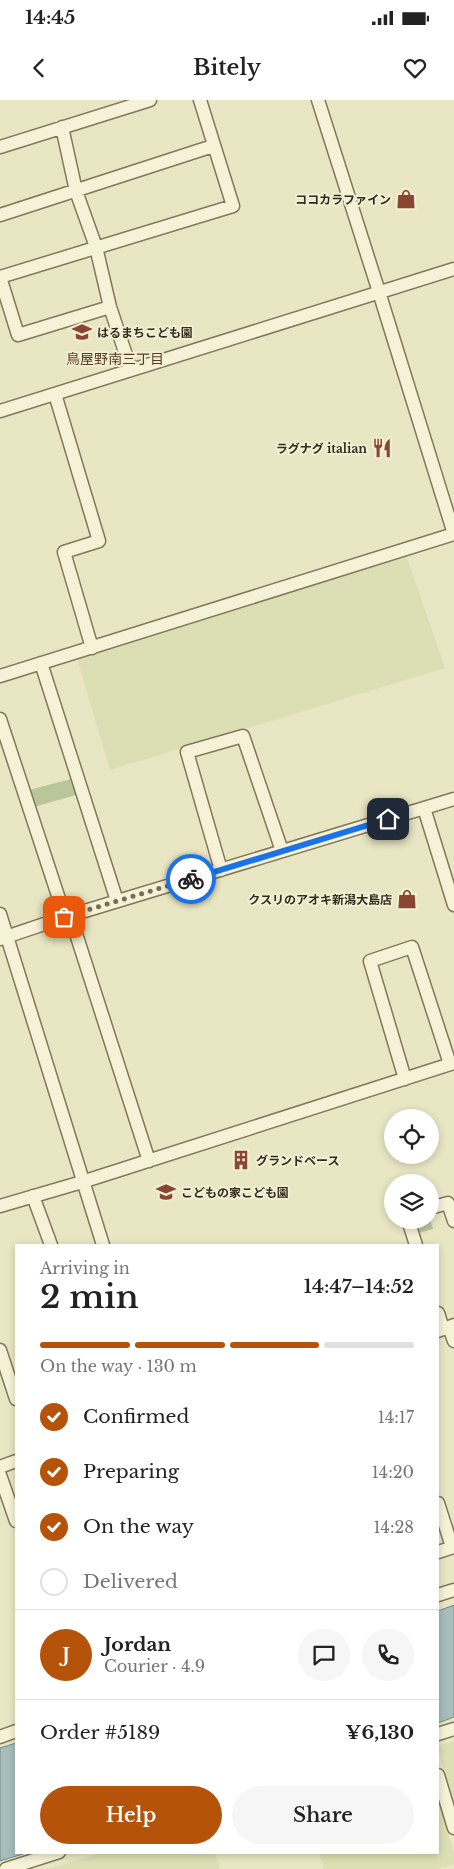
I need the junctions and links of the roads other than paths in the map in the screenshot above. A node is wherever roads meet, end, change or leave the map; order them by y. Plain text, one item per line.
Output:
1 (150, 100) edge
2 (200, 100) edge
3 (318, 100) edge
4 (62, 127) junction
5 (213, 146) junction
6 (0, 147) edge
7 (76, 191) junction
8 (0, 215) edge
9 (96, 247) junction
10 (454, 269) edge
11 (0, 277) edge
12 (379, 292) junction
13 (110, 307) junction
14 (131, 370) junction
15 (54, 394) junction
16 (0, 411) edge
17 (92, 648) junction
18 (41, 664) junction
19 (0, 676) edge
20 (0, 719) edge
21 (454, 799) edge
22 (424, 808) junction
23 (282, 851) junction
24 (221, 870) junction
25 (118, 901) junction
26 (454, 905) edge
27 (0, 914) edge
28 (67, 916) junction
29 (3, 938) edge
30 (452, 1063) edge
31 (405, 1079) junction
32 (148, 1161) junction
33 (82, 1182) junction
34 (34, 1196) junction
35 (0, 1206) edge
36 (439, 1206) edge
37 (454, 1221) edge
38 (411, 1229) edge
39 (51, 1244) edge
40 (103, 1244) edge
41 (416, 1244) edge
42 (439, 1315) edge
43 (446, 1328) edge
44 (454, 1341) edge
45 (0, 1350) edge
46 (15, 1396) edge
47 (15, 1461) edge
48 (0, 1467) edge
49 (0, 1474) edge
50 (439, 1506) edge
51 (15, 1519) edge
52 (453, 1547) edge
53 (439, 1552) edge
54 (454, 1590) edge
55 (439, 1595) edge
56 (454, 1729) edge
57 (15, 1731) edge
58 (439, 1734) edge
59 (0, 1737) edge
60 (439, 1778) edge
61 (454, 1828) edge
62 (53, 1854) edge
63 (6, 1869) edge

1 - 4 street
2 - 5 street
3 - 12 street
4 - 6 street
4 - 7 street
5 - 7 street
5 - 9 street
7 - 8 street
7 - 9 street
9 - 11 street
9 - 13 street
10 - 12 street
11 - 13 street
12 - 14 street
12 - 17 street
13 - 14 street
14 - 15 street
15 - 16 street
15 - 17 street
17 - 18 street
18 - 19 street
18 - 25 street
20 - 28 street
21 - 22 street
22 - 23 street
22 - 26 street
23 - 24 street
23 - 24 street
24 - 25 street
25 - 28 street
27 - 29 street
28 - 29 street
28 - 32 street
29 - 33 street
30 - 31 street
30 - 31 street
31 - 32 street
32 - 33 street
33 - 34 street
33 - 40 street
34 - 35 street
34 - 39 street
36 - 37 street
38 - 41 street
42 - 43 street
43 - 44 street
45 - 46 street
47 - 48 street
49 - 51 street
50 - 52 street
52 - 53 street
54 - 55 street
56 - 58 street
57 - 59 street
60 - 61 street
62 - 63 street

